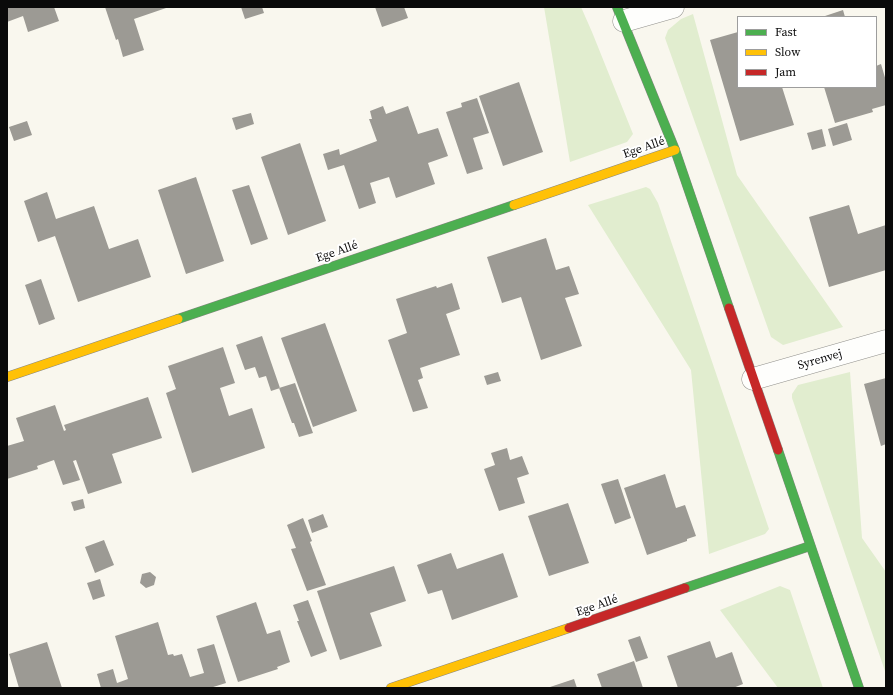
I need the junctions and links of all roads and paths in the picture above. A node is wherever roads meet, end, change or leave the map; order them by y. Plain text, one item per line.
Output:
1 (673, 7) edge
2 (620, 14) edge
3 (675, 150) junction
4 (886, 342) edge
5 (7, 377) edge
6 (753, 379) junction
7 (810, 546) junction
8 (391, 688) edge
9 (859, 688) edge

1 - 2 street
2 - 3 street, Ege Allé
3 - 5 street, Ege Allé
3 - 6 street, Ege Allé
4 - 6 street, Syrenvej
6 - 7 street, Ege Allé
7 - 8 street, Ege Allé
7 - 9 street, Ege Allé

